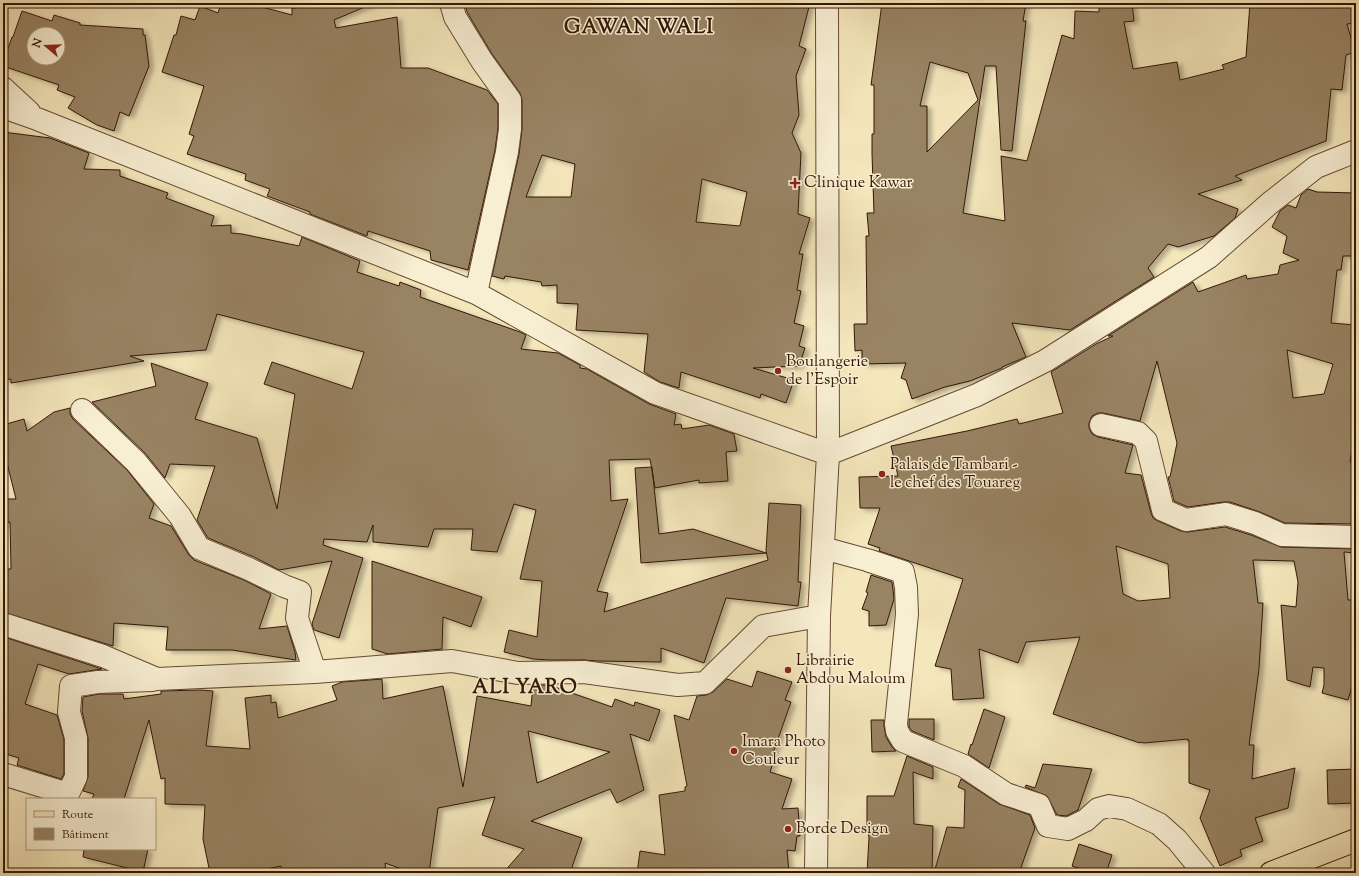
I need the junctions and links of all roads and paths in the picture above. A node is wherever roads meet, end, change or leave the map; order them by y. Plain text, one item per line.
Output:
1 (451, 3) edge
2 (827, 3) edge
3 (3, 88) edge
4 (3, 107) edge
5 (37, 119) junction
6 (1356, 151) edge
7 (476, 293) junction
8 (82, 410) dead end
9 (1101, 425) dead end
10 (828, 454) junction
11 (1356, 538) edge
12 (823, 548) junction
13 (819, 616) junction
14 (3, 624) edge
15 (315, 672) junction
16 (157, 679) junction
17 (3, 774) edge
18 (1356, 840) edge
19 (816, 873) edge
20 (1204, 873) edge
21 (1271, 873) edge

1 - 7 street
2 - 10 street
3 - 5 street
4 - 5 street
5 - 7 street
6 - 10 street
7 - 10 street
8 - 15 street
9 - 11 street
10 - 12 street
12 - 13 street
12 - 20 street
13 - 15 street
13 - 19 street
14 - 16 street
15 - 16 street
16 - 17 street
18 - 21 main road

